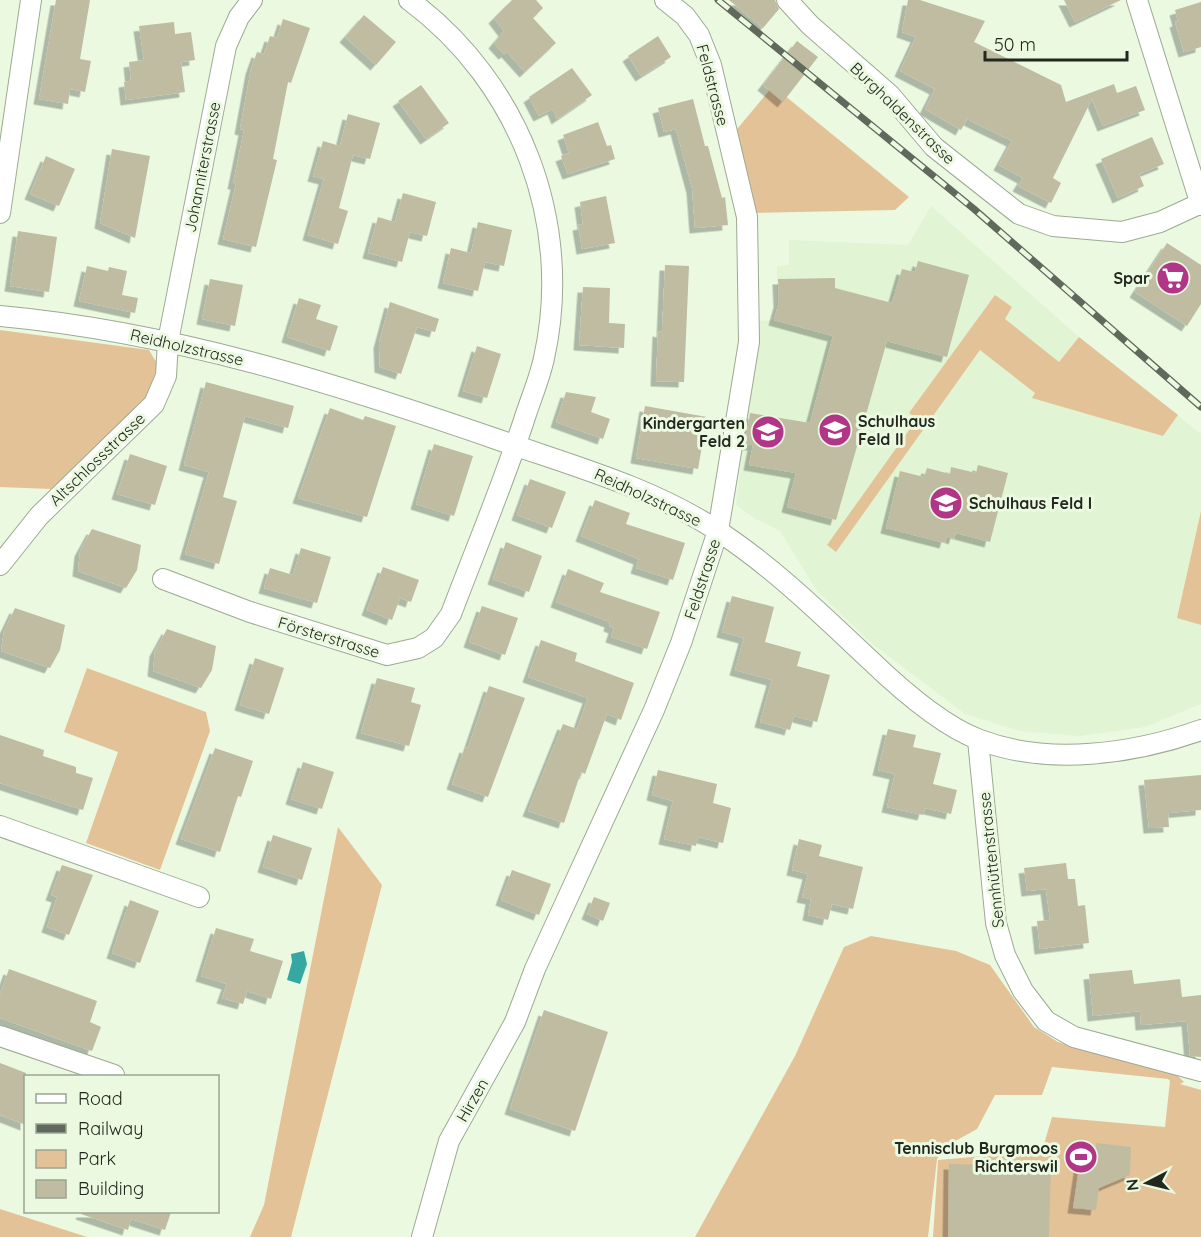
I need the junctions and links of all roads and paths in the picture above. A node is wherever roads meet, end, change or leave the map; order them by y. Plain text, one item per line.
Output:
1 (32, 0) edge
2 (252, 0) edge
3 (410, 0) edge
4 (665, 0) edge
5 (787, 0) edge
6 (1137, 0) edge
7 (1200, 205) edge
8 (0, 213) edge
9 (0, 316) edge
10 (168, 341) junction
11 (516, 446) junction
12 (718, 531) junction
13 (0, 565) edge
14 (162, 579) dead end
15 (1201, 730) edge
16 (978, 740) junction
17 (0, 826) edge
18 (199, 897) dead end
19 (535, 969) joint
20 (0, 1036) edge
21 (1201, 1071) edge
22 (114, 1075) edge
23 (422, 1237) edge

1 - 8 street
2 - 10 street, Johanniterstrasse
3 - 11 street
4 - 12 street, Feldstrasse
5 - 7 street, Burghaldenstrasse
6 - 7 street
9 - 10 street, Reidholzstrasse
10 - 11 street, Reidholzstrasse
10 - 13 street, Altschlossstrasse
11 - 12 street, Reidholzstrasse
11 - 14 street, Försterstrasse
12 - 16 street, Reidholzstrasse
12 - 19 street, Feldstrasse
15 - 16 street, Reidholzstrasse
16 - 21 street, Sennhüttenstrasse
17 - 18 street
19 - 23 street, Hirzen
20 - 22 street

